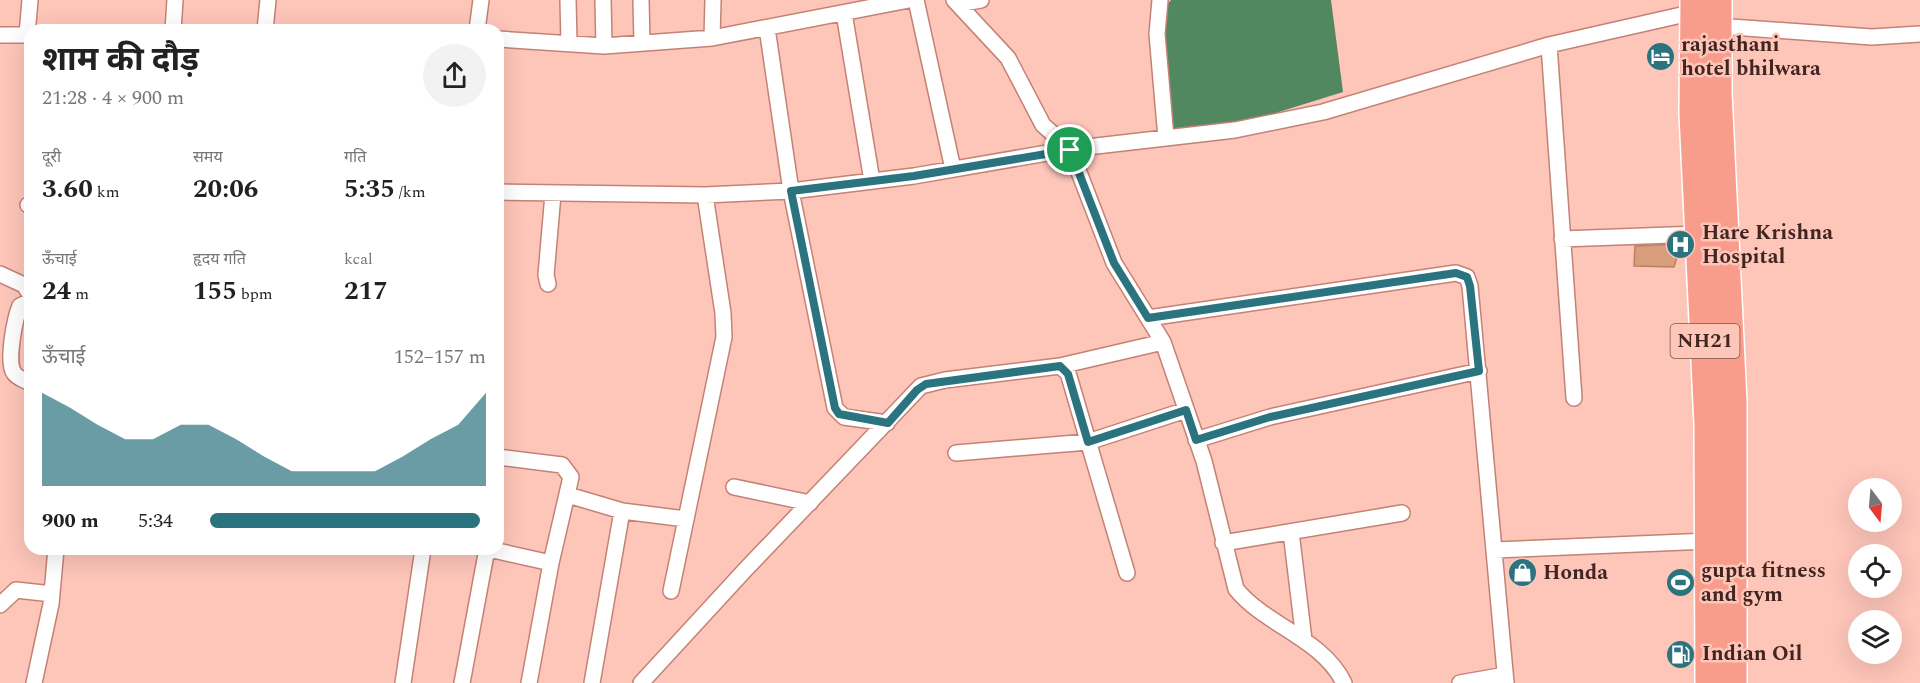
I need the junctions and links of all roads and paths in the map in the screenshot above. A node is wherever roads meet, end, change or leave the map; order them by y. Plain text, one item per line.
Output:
1 (30, 0) edge
2 (175, 0) edge
3 (268, 0) edge
4 (481, 0) edge
5 (568, 0) edge
6 (603, 0) edge
7 (640, 0) edge
8 (713, 0) edge
9 (909, 0) edge
10 (916, 0) edge
11 (981, 0) edge
12 (1160, 0) edge
13 (956, 2) edge
14 (1708, 9) edge
15 (844, 14) junction
16 (29, 24) edge
17 (173, 24) edge
18 (266, 24) edge
19 (478, 24) edge
20 (767, 28) junction
21 (1920, 34) edge
22 (0, 35) edge
23 (24, 35) edge
24 (712, 38) junction
25 (504, 39) edge
26 (569, 43) junction
27 (642, 43) junction
28 (1549, 45) junction
29 (604, 46) junction
30 (1166, 138) junction
31 (1070, 150) junction
32 (953, 169) junction
33 (872, 181) junction
34 (791, 191) junction
35 (504, 192) edge
36 (552, 194) junction
37 (705, 195) junction
38 (1698, 234) junction
39 (1562, 238) junction
40 (0, 274) edge
41 (548, 284) dead end
42 (24, 285) edge
43 (24, 304) edge
44 (1148, 318) junction
45 (1163, 342) junction
46 (6, 349) edge
47 (1060, 366) junction
48 (1479, 371) junction
49 (24, 379) edge
50 (1574, 398) dead end
51 (1186, 410) junction
52 (888, 423) junction
53 (1196, 440) junction
54 (1088, 442) junction
55 (956, 453) dead end
56 (504, 458) edge
57 (734, 487) dead end
58 (568, 495) junction
59 (810, 503) junction
60 (622, 511) junction
61 (1402, 513) dead end
62 (686, 519) junction
63 (1291, 532) junction
64 (1709, 541) junction
65 (1223, 543) junction
66 (1495, 550) junction
67 (504, 552) edge
68 (55, 555) edge
69 (422, 555) edge
70 (486, 555) edge
71 (551, 563) junction
72 (1127, 573) dead end
73 (671, 591) dead end
74 (52, 594) junction
75 (0, 605) edge
76 (1304, 640) junction
77 (1505, 679) edge
78 (34, 683) edge
79 (403, 683) edge
80 (462, 683) edge
81 (529, 683) edge
82 (592, 683) edge
83 (641, 683) edge
84 (1344, 683) edge
85 (1460, 683) edge
86 (1708, 683) edge
87 (1733, 683) edge

1 - 16 street
2 - 17 street
3 - 18 street
4 - 19 street
5 - 26 street
6 - 29 street
7 - 27 street
8 - 24 street
9 - 15 street
10 - 32 street
11 - 13 street
12 - 30 street
13 - 31 street
14 - 21 street
14 - 28 street
14 - 38 highway, NH21
14 - 87 highway, NH21
15 - 20 street
15 - 33 street
20 - 24 street
20 - 34 street
22 - 23 street
24 - 27 street
25 - 26 street
26 - 29 street
27 - 29 street
28 - 30 street
28 - 39 street
30 - 31 street
31 - 32 street
31 - 44 street
32 - 33 street
33 - 34 street
34 - 37 street
34 - 52 street
35 - 36 street
36 - 37 street
36 - 41 street
37 - 62 street
38 - 39 street
38 - 64 highway, NH21
39 - 50 street
40 - 42 street
43 - 46 street
44 - 45 street
44 - 48 street
45 - 47 street
45 - 51 street
46 - 49 street
47 - 52 street
47 - 54 street
48 - 53 street
48 - 66 street
51 - 53 street
51 - 54 street
52 - 59 street
53 - 65 street
54 - 55 street
54 - 72 street
56 - 58 street
57 - 59 street
58 - 60 street
58 - 71 street
59 - 83 street
60 - 62 street
60 - 82 street
61 - 63 street
62 - 73 street
63 - 65 street
63 - 76 street
64 - 66 street
64 - 86 highway, NH21
65 - 76 street
66 - 77 street
67 - 71 street
68 - 74 street
69 - 79 street
70 - 80 street
71 - 81 street
74 - 75 street
74 - 78 street
76 - 84 street
77 - 85 street

